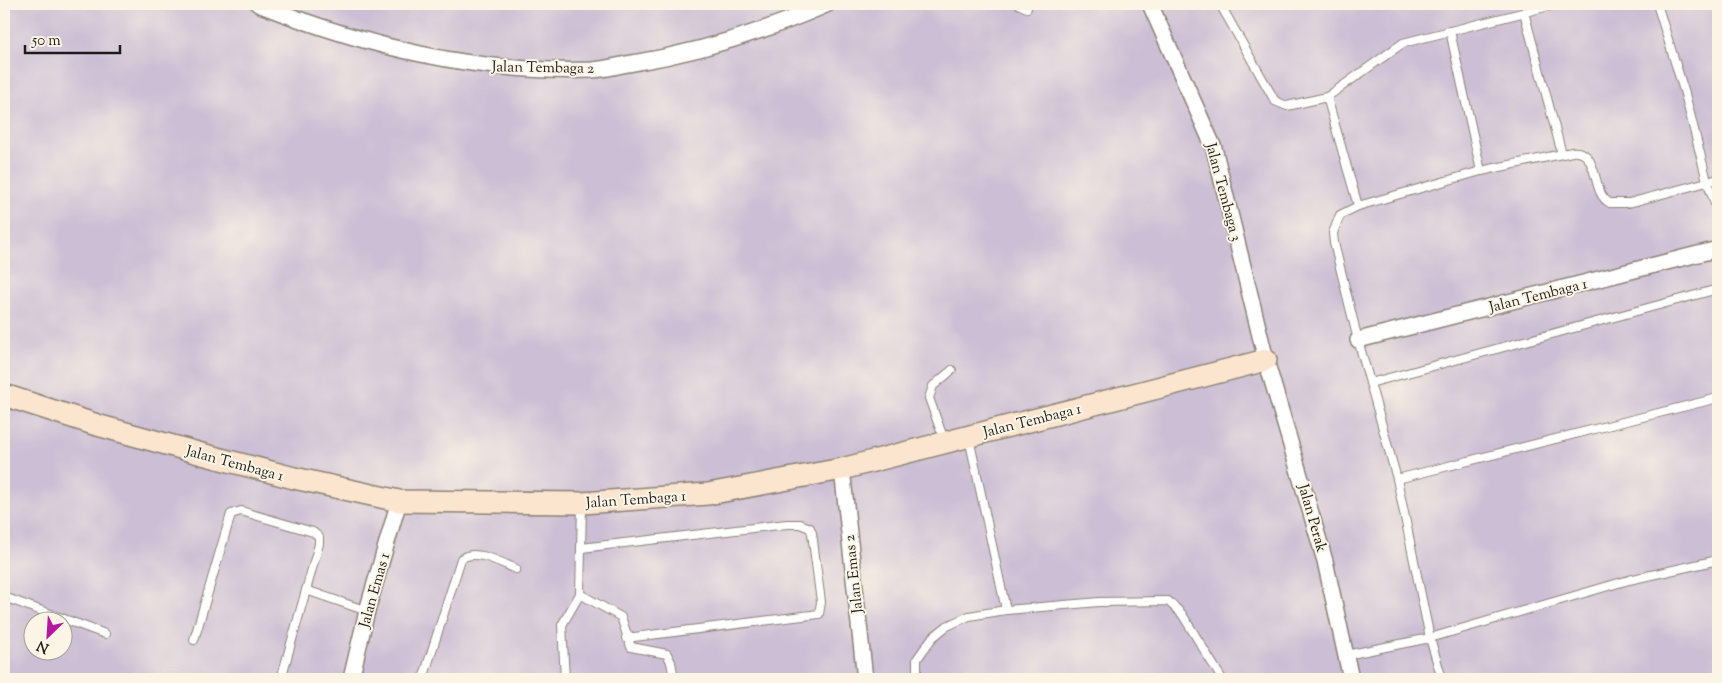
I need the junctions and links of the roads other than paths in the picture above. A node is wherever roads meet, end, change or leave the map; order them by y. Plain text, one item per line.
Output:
1 (258, 4) edge
2 (828, 4) edge
3 (1018, 4) edge
4 (1150, 4) edge
5 (1220, 4) edge
6 (1557, 4) edge
7 (1658, 4) edge
8 (1027, 8) dead end
9 (1524, 12) junction
10 (1450, 31) junction
11 (1327, 98) junction
12 (1562, 154) junction
13 (1481, 171) junction
14 (1718, 179) edge
15 (1707, 181) junction
16 (1358, 206) junction
17 (1718, 212) edge
18 (1718, 249) edge
19 (1718, 289) edge
20 (1358, 340) junction
21 (1266, 360) junction
22 (952, 370) dead end
23 (1370, 383) junction
24 (4, 395) edge
25 (1718, 398) edge
26 (968, 436) junction
27 (945, 442) junction
28 (842, 469) junction
29 (1396, 478) junction
30 (399, 501) junction
31 (582, 503) junction
32 (581, 548) junction
33 (1718, 560) edge
34 (516, 569) dead end
35 (306, 590) junction
36 (580, 594) junction
37 (4, 597) edge
38 (1006, 610) junction
39 (367, 611) junction
40 (105, 634) dead end
41 (626, 638) junction
42 (1430, 638) junction
43 (194, 640) dead end
44 (1346, 655) junction
45 (281, 679) edge
46 (351, 679) edge
47 (423, 679) edge
48 (565, 679) edge
49 (674, 679) edge
50 (865, 679) edge
51 (917, 679) edge
52 (1222, 679) edge
53 (1352, 679) edge
54 (1442, 679) edge

1 - 2 street, Jalan Tembaga 2
3 - 8 lane
4 - 21 street, Jalan Tembaga 3
5 - 11 lane
6 - 9 lane
7 - 15 lane
9 - 10 lane
9 - 12 lane
10 - 11 lane
10 - 13 lane
11 - 16 lane
12 - 13 lane
12 - 15 lane
13 - 16 lane
14 - 15 lane
15 - 17 lane
16 - 20 lane
18 - 20 street, Jalan Tembaga 1
19 - 23 lane
20 - 23 lane
21 - 26 street, Jalan Tembaga 1
21 - 44 street, Jalan Perak
22 - 27 lane
23 - 29 lane
24 - 30 street, Jalan Tembaga 1
25 - 29 lane
26 - 27 street, Jalan Tembaga 1
26 - 38 lane
27 - 28 street, Jalan Tembaga 1
28 - 31 street, Jalan Tembaga 1
28 - 50 street, Jalan Emas 2
29 - 42 lane
30 - 31 street, Jalan Tembaga 1
30 - 39 street, Jalan Emas 1
31 - 32 lane
32 - 36 lane
32 - 41 lane
33 - 42 lane
34 - 47 lane
35 - 39 lane
35 - 43 lane
35 - 45 lane
36 - 41 lane
36 - 48 lane
37 - 40 lane
38 - 51 lane
38 - 52 lane
39 - 46 street, Jalan Emas 1
41 - 49 lane
42 - 44 lane
42 - 54 lane
44 - 53 street, Jalan Perak

